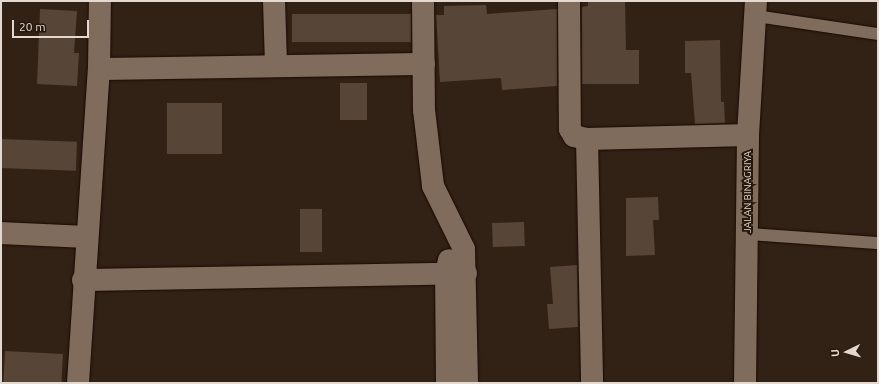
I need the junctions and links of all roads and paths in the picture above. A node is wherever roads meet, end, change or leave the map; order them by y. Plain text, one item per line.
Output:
1 (100, 1) edge
2 (274, 1) edge
3 (423, 1) edge
4 (569, 1) edge
5 (756, 9) edge
6 (878, 34) edge
7 (424, 64) junction
8 (276, 66) junction
9 (99, 70) junction
10 (748, 136) junction
11 (587, 139) junction
12 (1, 233) edge
13 (748, 234) junction
14 (87, 237) junction
15 (878, 243) edge
16 (456, 273) junction
17 (83, 280) junction
18 (78, 383) edge
19 (447, 383) edge
20 (467, 383) edge
21 (592, 383) edge
22 (745, 383) edge

1 - 9 street
2 - 8 street
3 - 7 street
4 - 11 street
5 - 6 lane
5 - 10 street, JALAN BINAGRIYA
7 - 8 street
7 - 16 street
8 - 9 street
9 - 14 street
10 - 11 street
10 - 13 street, JALAN BINAGRIYA
11 - 21 street
12 - 14 street
13 - 15 lane
13 - 22 street, JALAN BINAGRIYA
14 - 17 street
16 - 17 street
16 - 19 street
16 - 20 street
17 - 18 street

